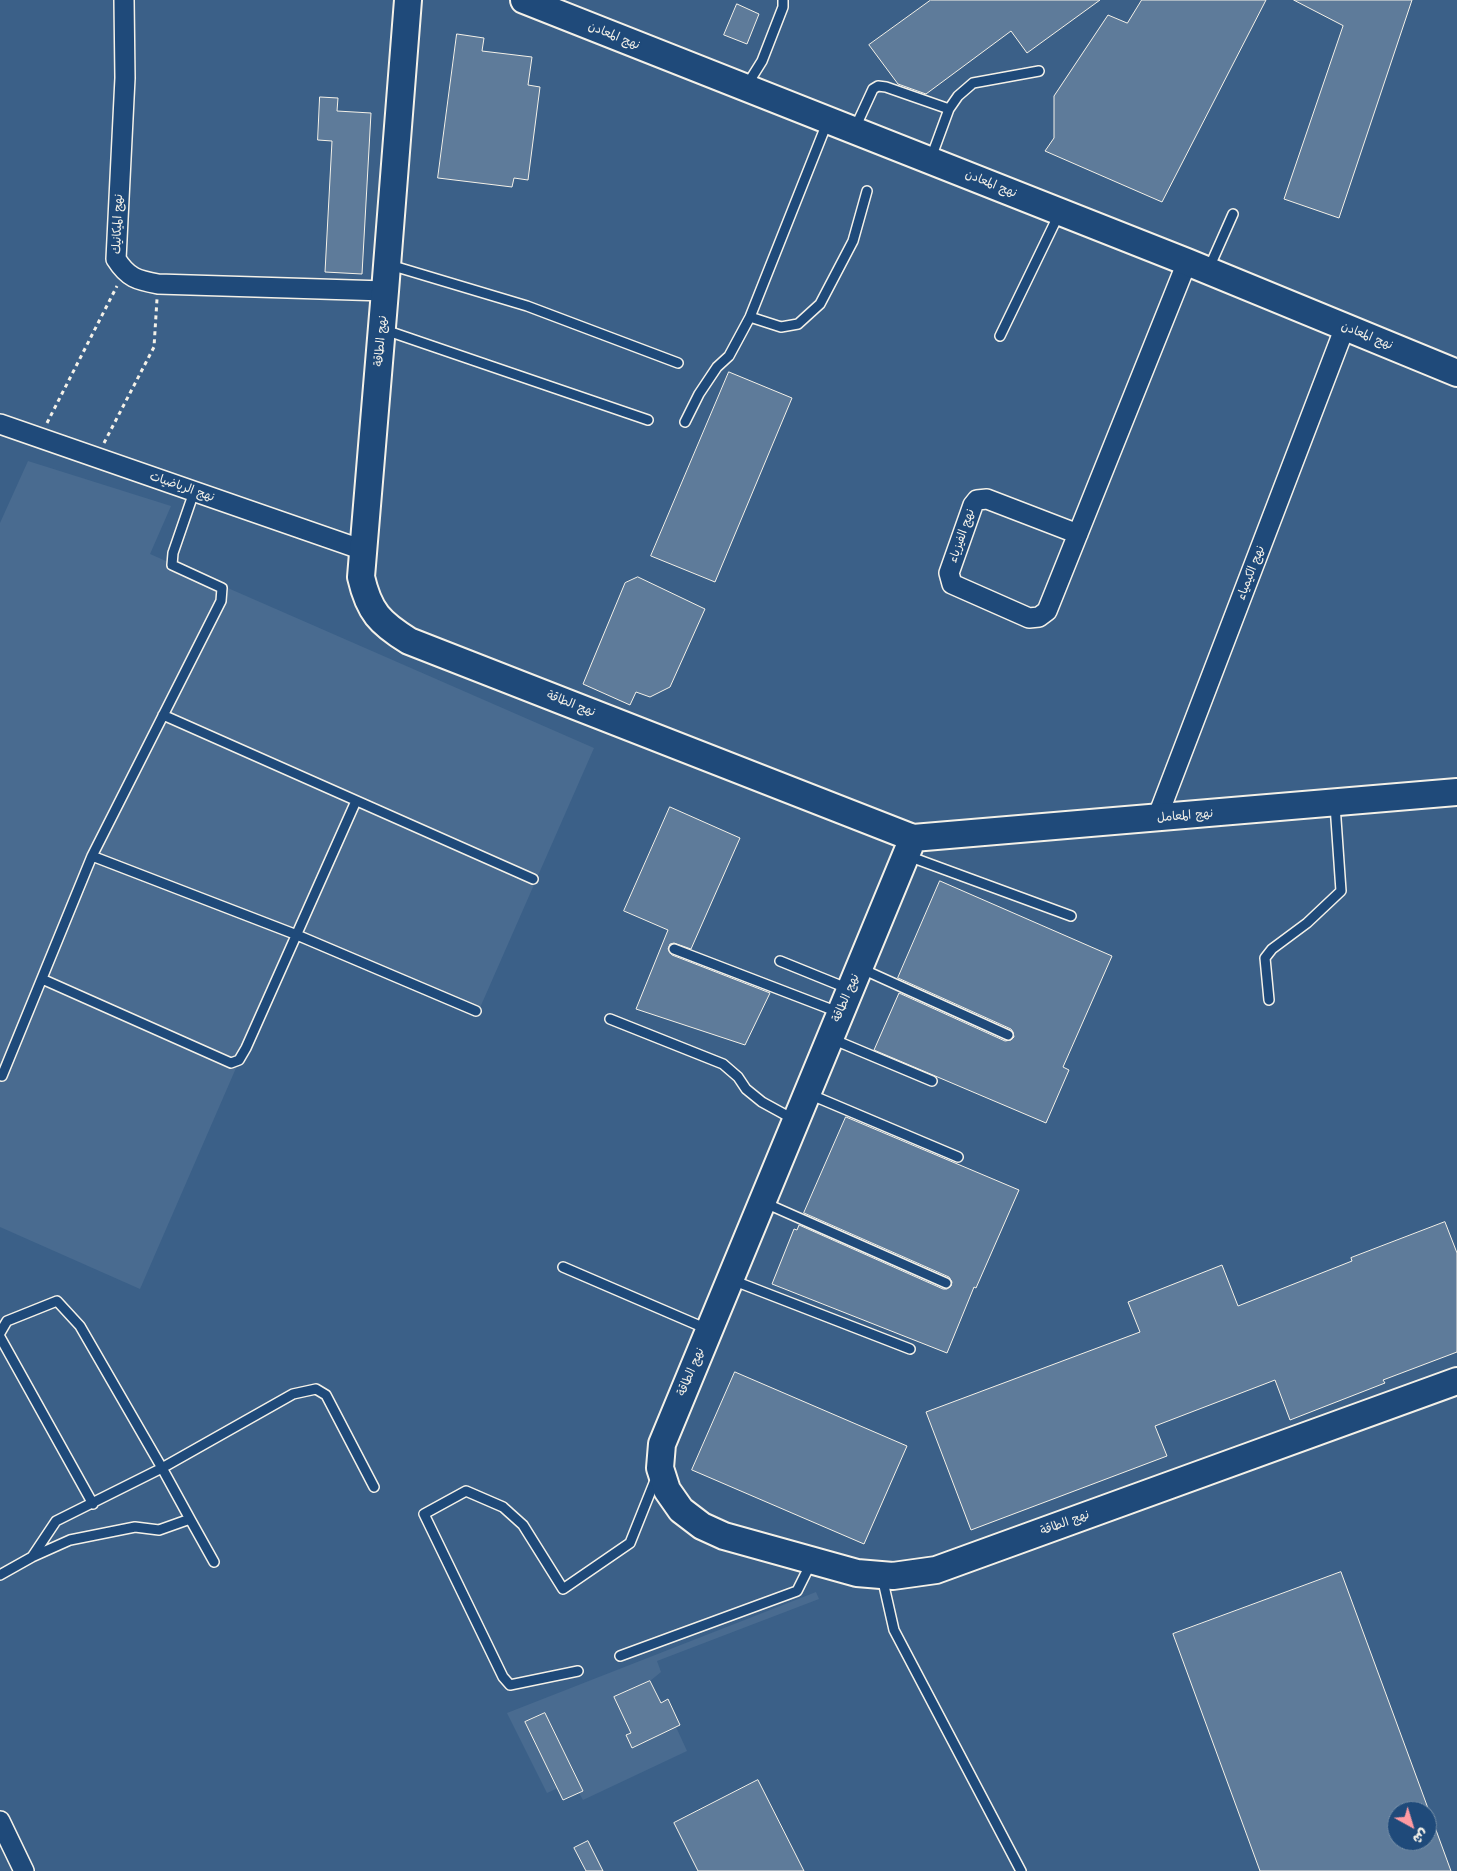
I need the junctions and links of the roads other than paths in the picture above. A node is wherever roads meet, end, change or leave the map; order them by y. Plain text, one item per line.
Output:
1 (124, 0) edge
2 (408, 0) edge
3 (524, 0) edge
4 (783, 0) edge
5 (1039, 71) dead end
6 (745, 88) junction
7 (949, 109) junction
8 (828, 120) junction
9 (854, 130) junction
10 (930, 160) junction
11 (867, 190) dead end
12 (1060, 212) junction
13 (1233, 214) dead end
14 (387, 264) junction
15 (1197, 266) junction
16 (385, 291) junction
17 (750, 317) junction
18 (1345, 327) junction
19 (382, 329) junction
20 (1000, 336) dead end
21 (678, 363) dead end
22 (1457, 373) edge
23 (648, 420) dead end
24 (685, 422) dead end
25 (0, 424) edge
26 (194, 492) junction
27 (1078, 534) junction
28 (363, 550) junction
29 (163, 715) junction
30 (1457, 792) edge
31 (356, 801) junction
32 (1334, 803) junction
33 (1157, 818) junction
34 (909, 847) junction
35 (92, 856) junction
36 (533, 879) dead end
37 (1071, 916) dead end
38 (296, 935) junction
39 (674, 949) dead end
40 (780, 961) dead end
41 (42, 979) junction
42 (850, 990) junction
43 (1269, 1000) dead end
44 (476, 1011) dead end
45 (610, 1018) dead end
46 (1008, 1035) dead end
47 (830, 1038) junction
48 (2, 1076) dead end
49 (932, 1081) dead end
50 (807, 1093) junction
51 (796, 1121) junction
52 (958, 1157) dead end
53 (762, 1201) junction
54 (563, 1266) dead end
55 (730, 1279) junction
56 (946, 1284) dead end
57 (709, 1330) junction
58 (0, 1335) edge
59 (910, 1349) dead end
60 (1457, 1381) edge
61 (162, 1468) junction
62 (660, 1468) junction
63 (374, 1486) dead end
64 (93, 1504) junction
65 (190, 1519) junction
66 (32, 1558) junction
67 (812, 1560) junction
68 (214, 1562) dead end
69 (0, 1575) edge
70 (881, 1575) junction
71 (620, 1656) dead end
72 (578, 1670) dead end
73 (0, 1821) edge
74 (24, 1871) edge
75 (1021, 1871) edge

1 - 16 street, نهج الميكانيك
2 - 14 street, نهج الطاقة
3 - 6 street, نهج المعادن
4 - 6 lane
5 - 7 lane
6 - 8 street, نهج المعادن
7 - 9 lane
7 - 10 lane
8 - 9 street, نهج المعادن
8 - 17 lane
9 - 10 street, نهج المعادن
10 - 12 street, نهج المعادن
11 - 17 lane
12 - 15 street, نهج المعادن
12 - 20 lane
13 - 15 lane
14 - 16 street, نهج الطاقة
14 - 21 lane
15 - 18 street, نهج المعادن
15 - 27 street, نهج الفيزياء
16 - 19 street, نهج الطاقة
17 - 24 lane
18 - 22 street, نهج المعادن
18 - 33 street, نهج الكيمياء
19 - 23 lane
19 - 28 street, نهج الطاقة
25 - 26 street, نهج الرياضيات
26 - 28 street, نهج الرياضيات
26 - 29 lane
27 - 27 street, نهج الفيزياء
28 - 34 street, نهج الطاقة
29 - 31 lane
29 - 35 lane
30 - 32 street, نهج المعامل
31 - 36 lane
31 - 38 lane
32 - 33 street, نهج المعامل
32 - 43 lane
33 - 34 street, نهج المعامل
34 - 37 lane
34 - 42 street, نهج الطاقة
35 - 38 lane
35 - 41 lane
38 - 41 lane
38 - 44 lane
39 - 42 lane
40 - 42 lane
41 - 48 lane
42 - 46 lane
42 - 47 street, نهج الطاقة
45 - 51 lane
47 - 49 lane
47 - 50 street, نهج الطاقة
50 - 51 street, نهج الطاقة
50 - 52 lane
51 - 53 street, نهج الطاقة
53 - 55 street, نهج الطاقة
53 - 56 lane
54 - 57 lane
55 - 57 street, نهج الطاقة
55 - 59 lane
57 - 62 street, نهج الطاقة
58 - 61 lane
58 - 64 lane
60 - 70 street, نهج الطاقة
61 - 63 lane
61 - 64 lane
61 - 65 lane
62 - 67 street, نهج الطاقة
62 - 72 lane
64 - 66 lane
65 - 66 lane
65 - 68 lane
66 - 69 lane
67 - 70 street, نهج الطاقة
67 - 71 lane
70 - 75 lane
73 - 74 street

